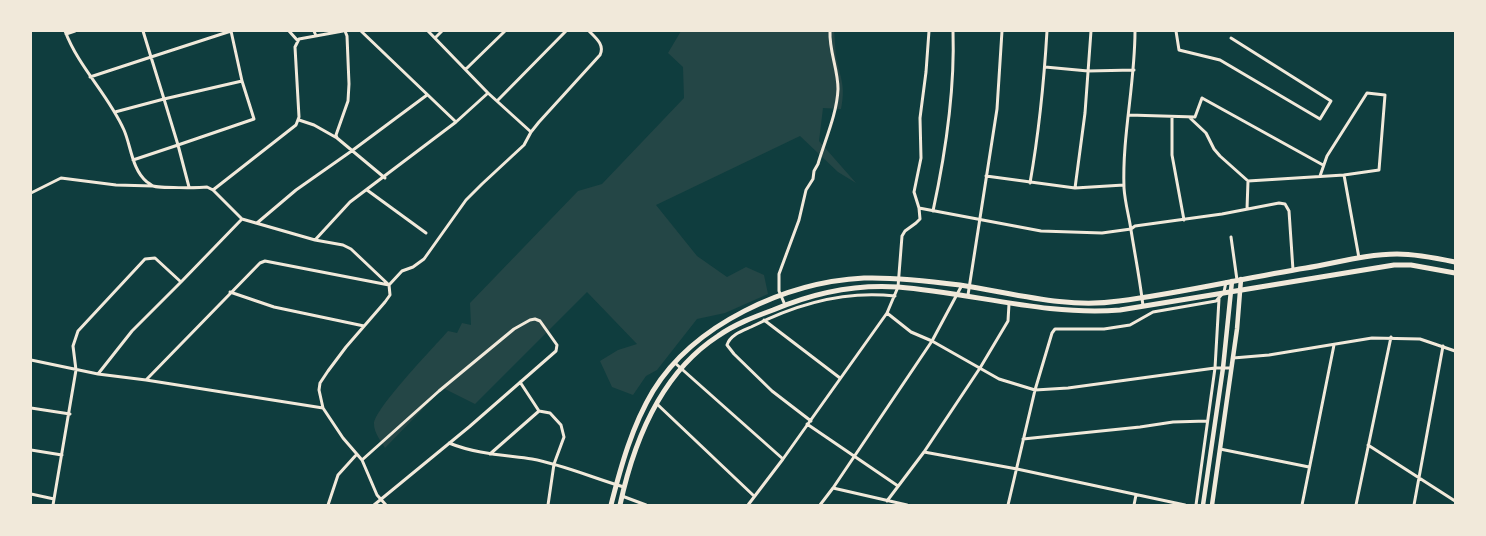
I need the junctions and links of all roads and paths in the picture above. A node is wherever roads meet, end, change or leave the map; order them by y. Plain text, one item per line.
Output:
1 (74, 31) edge
2 (143, 31) edge
3 (231, 31) edge
4 (289, 31) edge
5 (314, 31) edge
6 (344, 31) edge
7 (361, 31) edge
8 (428, 31) edge
9 (442, 31) edge
10 (505, 31) edge
11 (566, 31) edge
12 (589, 31) edge
13 (830, 31) edge
14 (929, 31) edge
15 (954, 31) edge
16 (1002, 31) edge
17 (1046, 31) edge
18 (1090, 31) edge
19 (1135, 31) edge
20 (1176, 31) edge
21 (66, 32) edge
22 (316, 36) junction
23 (435, 38) junction
24 (1231, 38) dead end
25 (298, 41) junction
26 (151, 57) junction
27 (1045, 67) junction
28 (466, 69) junction
29 (1088, 70) junction
30 (1134, 70) junction
31 (90, 77) junction
32 (242, 81) junction
33 (488, 93) junction
34 (427, 95) junction
35 (164, 99) junction
36 (497, 101) junction
37 (115, 112) junction
38 (1128, 115) junction
39 (1172, 116) junction
40 (1189, 117) junction
41 (299, 120) junction
42 (456, 122) junction
43 (530, 132) junction
44 (337, 138) junction
45 (178, 145) junction
46 (353, 150) junction
47 (133, 160) junction
48 (1323, 165) junction
49 (1344, 175) junction
50 (986, 176) junction
51 (1320, 176) junction
52 (385, 178) junction
53 (1248, 182) junction
54 (1030, 183) junction
55 (153, 186) junction
56 (189, 186) junction
57 (1124, 186) junction
58 (1075, 188) junction
59 (213, 190) junction
60 (367, 190) junction
61 (31, 194) edge
62 (919, 208) junction
63 (1248, 209) junction
64 (933, 210) junction
65 (242, 219) junction
66 (980, 219) junction
67 (1184, 220) junction
68 (257, 224) junction
69 (1131, 229) junction
70 (426, 233) dead end
71 (1231, 237) dead end
72 (315, 240) junction
73 (1359, 258) junction
74 (1455, 262) edge
75 (1293, 270) junction
76 (1455, 273) edge
77 (899, 279) junction
78 (1234, 280) junction
79 (181, 282) junction
80 (389, 285) junction
81 (962, 285) junction
82 (898, 287) junction
83 (970, 287) junction
84 (1240, 289) junction
85 (1232, 291) junction
86 (230, 292) junction
87 (1224, 292) junction
88 (958, 294) junction
89 (968, 295) junction
90 (781, 296) junction
91 (895, 296) junction
92 (1142, 298) junction
93 (1219, 299) junction
94 (1010, 302) junction
95 (784, 305) junction
96 (1143, 306) junction
97 (756, 307) junction
98 (886, 313) junction
99 (759, 315) junction
100 (764, 320) junction
101 (365, 326) junction
102 (714, 328) junction
103 (718, 335) junction
104 (1391, 337) junction
105 (932, 341) junction
106 (1334, 345) junction
107 (1443, 346) junction
108 (1455, 351) edge
109 (1233, 358) junction
110 (31, 360) edge
111 (675, 362) junction
112 (681, 368) junction
113 (980, 368) junction
114 (1215, 368) junction
115 (1223, 368) junction
116 (1231, 368) junction
117 (76, 370) junction
118 (98, 374) junction
119 (840, 378) junction
120 (146, 380) junction
121 (520, 382) junction
122 (1035, 390) junction
123 (656, 403) junction
124 (31, 408) edge
125 (323, 408) junction
126 (539, 411) junction
127 (70, 414) junction
128 (811, 421) junction
129 (1207, 421) junction
130 (807, 424) junction
131 (1023, 439) junction
132 (449, 443) junction
133 (1368, 446) junction
134 (1220, 449) junction
135 (31, 450) edge
136 (924, 452) junction
137 (357, 454) junction
138 (489, 454) junction
139 (62, 455) junction
140 (853, 456) junction
141 (783, 459) junction
142 (362, 460) junction
143 (554, 464) junction
144 (1309, 467) junction
145 (1016, 469) junction
146 (1420, 478) junction
147 (616, 484) junction
148 (898, 486) junction
149 (624, 487) junction
150 (833, 488) junction
151 (31, 494) edge
152 (1136, 495) junction
153 (622, 496) junction
154 (754, 496) junction
155 (54, 499) junction
156 (380, 500) junction
157 (1455, 500) edge
158 (887, 501) junction
159 (53, 505) edge
160 (328, 505) edge
161 (374, 505) edge
162 (386, 505) edge
163 (548, 505) edge
164 (610, 505) edge
165 (620, 505) edge
166 (646, 505) edge
167 (748, 505) edge
168 (820, 505) edge
169 (907, 505) edge
170 (1008, 505) edge
171 (1134, 505) edge
172 (1185, 505) edge
173 (1196, 505) edge
174 (1203, 505) edge
175 (1212, 505) edge
176 (1302, 505) edge
177 (1356, 505) edge
178 (1414, 505) edge

1 - 21 street
2 - 26 street
3 - 26 street
3 - 32 street
4 - 25 street
5 - 22 street
6 - 22 street
6 - 44 street
7 - 34 street
8 - 23 street
9 - 23 street
10 - 28 street
11 - 36 street
12 - 43 street
13 - 90 street
14 - 62 street
15 - 64 street
16 - 50 street
17 - 27 street
18 - 29 street
19 - 30 street
20 - 24 street
21 - 31 street
22 - 25 street
23 - 28 street
25 - 41 street
26 - 31 street
26 - 35 street
27 - 29 street
27 - 54 street
28 - 33 street
29 - 30 street
29 - 58 street
30 - 38 street
31 - 37 street
32 - 35 street
32 - 45 street
33 - 36 street
33 - 42 street
34 - 42 street
34 - 46 street
35 - 37 street
35 - 45 street
36 - 43 street
37 - 47 street
38 - 39 street
38 - 57 street
39 - 40 street
39 - 67 street
40 - 48 street
40 - 53 street
41 - 44 street
41 - 59 street
42 - 52 street
43 - 80 street
44 - 46 street
45 - 47 street
45 - 56 street
46 - 52 street
46 - 68 street
47 - 55 street
48 - 49 street
48 - 51 street
49 - 51 street
49 - 73 street
50 - 54 street
50 - 66 street
51 - 53 street
52 - 60 street
53 - 63 street
54 - 58 street
55 - 56 street
55 - 61 street
56 - 59 street
57 - 58 street
57 - 69 street
59 - 65 street
60 - 70 street
60 - 72 street
62 - 64 street
62 - 77 street
63 - 67 street
63 - 75 street
64 - 66 street
65 - 68 street
65 - 79 street
66 - 69 street
66 - 83 street
67 - 69 street
68 - 72 street
69 - 92 street
71 - 78 street
72 - 80 street
73 - 74 main road
73 - 75 main road
75 - 78 main road
76 - 84 main road
77 - 81 main road
77 - 82 street
77 - 90 main road
78 - 84 street
78 - 85 street
78 - 87 street
78 - 92 main road
79 - 117 street
79 - 118 street
80 - 86 street
80 - 101 street
81 - 83 main road
81 - 88 street
82 - 88 main road
82 - 91 street
82 - 95 main road
83 - 89 street
83 - 92 main road
84 - 85 main road
84 - 109 street
85 - 87 main road
85 - 115 street
86 - 101 street
86 - 120 street
87 - 93 street
87 - 96 main road
88 - 89 main road
88 - 105 street
89 - 94 main road
90 - 95 street
90 - 97 main road
91 - 98 street
91 - 100 street
92 - 96 street
93 - 114 street
93 - 122 street
94 - 96 main road
94 - 113 street
95 - 99 main road
97 - 99 main road
97 - 102 main road
98 - 105 street
98 - 119 street
99 - 103 main road
100 - 119 street
100 - 128 street
101 - 125 street
102 - 103 main road
102 - 111 main road
103 - 112 main road
104 - 106 street
104 - 107 street
104 - 133 street
105 - 113 street
105 - 140 street
106 - 109 street
106 - 144 street
107 - 108 street
107 - 146 street
109 - 116 street
110 - 117 street
111 - 112 street
111 - 147 main road
112 - 123 main road
112 - 141 street
113 - 122 street
113 - 136 street
114 - 115 street
114 - 122 street
114 - 129 street
115 - 116 street
115 - 174 street
116 - 134 street
117 - 118 street
117 - 127 street
118 - 120 street
119 - 128 street
120 - 125 street
121 - 126 street
121 - 132 street
121 - 142 street
122 - 131 street
123 - 149 main road
123 - 154 street
124 - 127 street
125 - 137 street
126 - 138 street
126 - 143 street
127 - 139 street
128 - 130 street
129 - 131 street
129 - 173 street
130 - 140 street
130 - 141 street
131 - 145 street
132 - 138 street
132 - 156 street
133 - 146 street
133 - 177 street
134 - 144 street
134 - 175 street
135 - 139 street
136 - 145 street
136 - 148 street
137 - 142 street
137 - 160 street
138 - 143 street
139 - 155 street
140 - 148 street
140 - 150 street
141 - 154 street
142 - 156 street
143 - 147 street
143 - 163 street
144 - 176 street
145 - 152 street
145 - 170 street
146 - 157 street
146 - 178 street
147 - 149 street
147 - 164 main road
148 - 158 street
149 - 153 main road
150 - 158 street
150 - 168 street
151 - 155 street
152 - 171 street
152 - 172 street
153 - 165 main road
153 - 166 street
154 - 167 street
155 - 159 street
156 - 161 street
156 - 162 street
158 - 169 street

